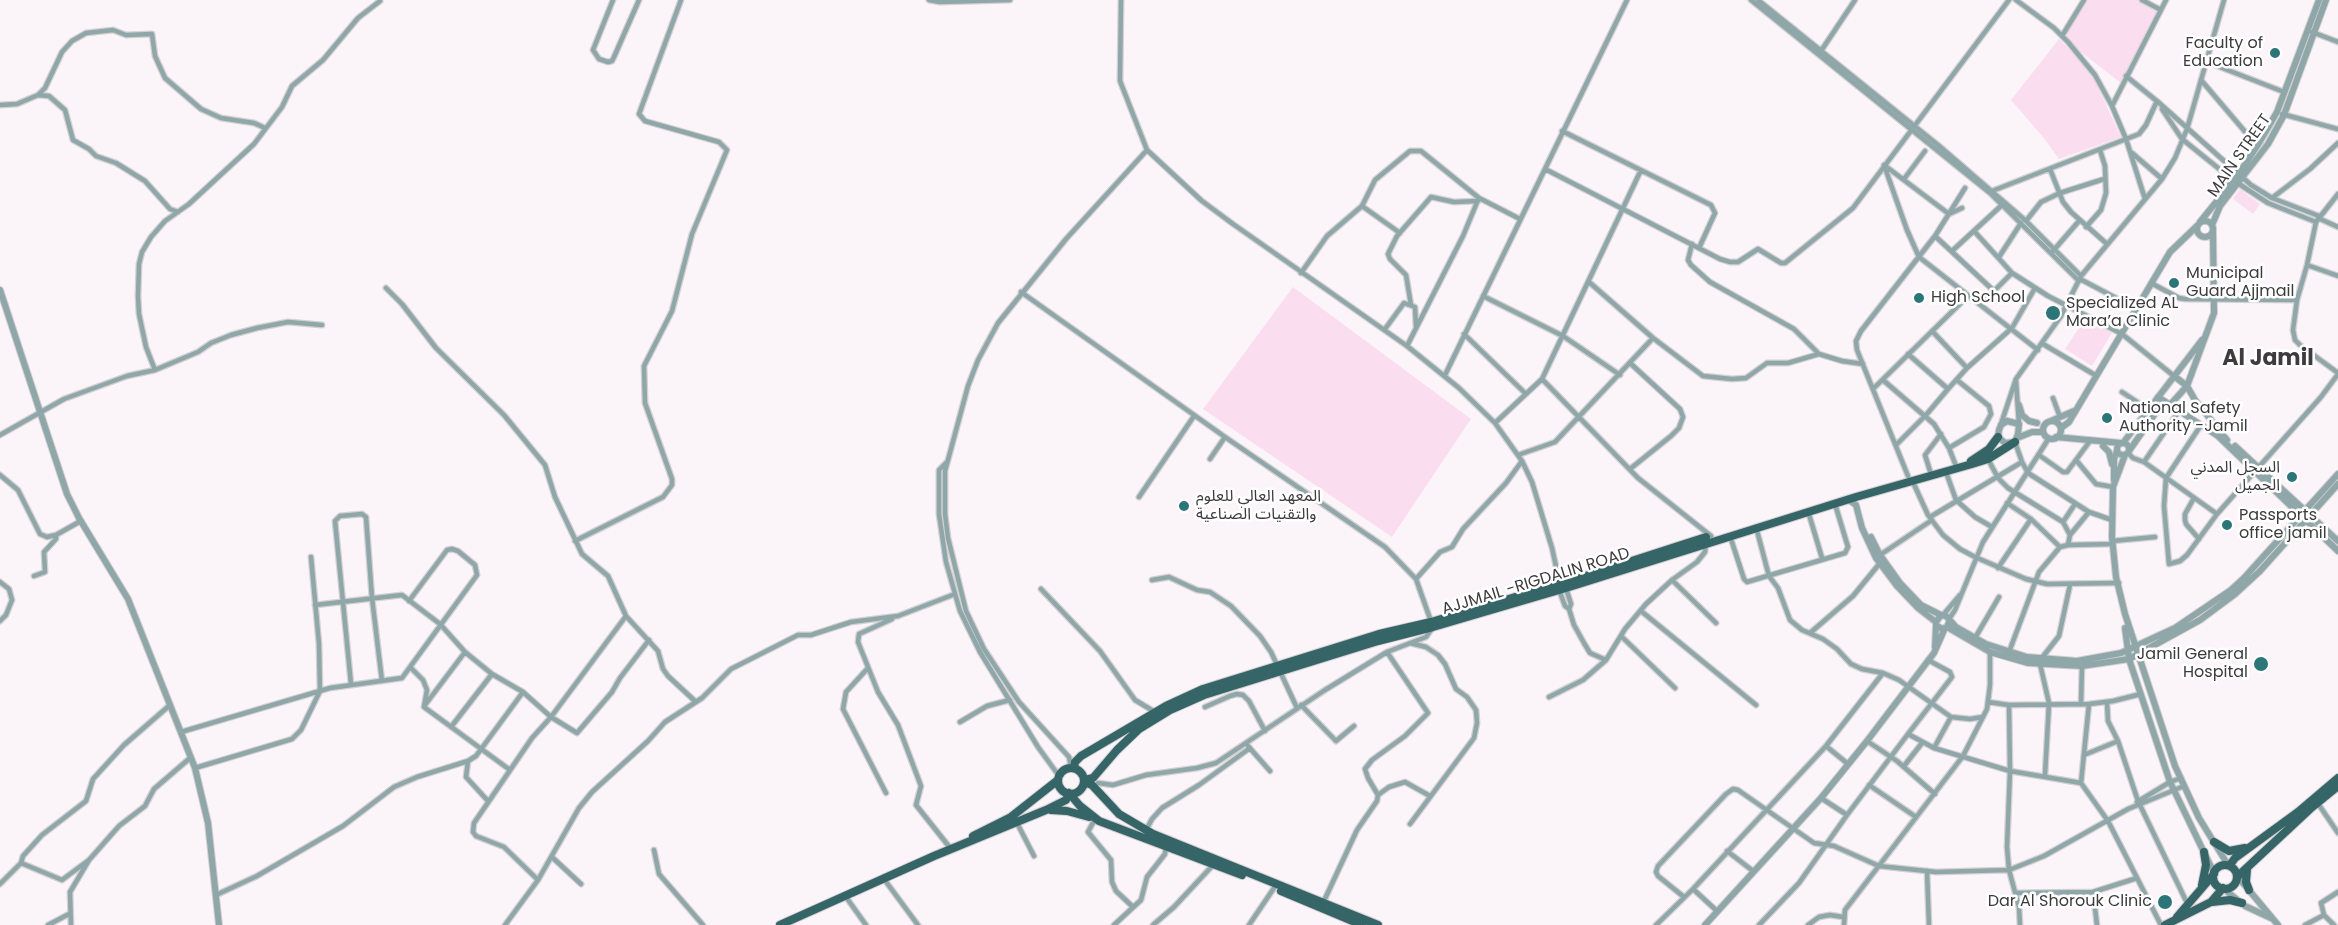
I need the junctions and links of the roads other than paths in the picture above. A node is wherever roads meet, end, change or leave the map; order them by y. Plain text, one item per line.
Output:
1 (613, 0) edge
2 (639, 0) edge
3 (681, 0) edge
4 (929, 0) edge
5 (1010, 0) edge
6 (1121, 0) edge
7 (1627, 0) edge
8 (1751, 0) edge
9 (1758, 0) edge
10 (1855, 0) edge
11 (2009, 0) edge
12 (2016, 0) edge
13 (2085, 0) edge
14 (2142, 0) edge
15 (2166, 0) edge
16 (2224, 0) edge
17 (2319, 0) edge
18 (2326, 0) edge
19 (380, 1) edge
20 (2161, 10) junction
21 (2310, 31) junction
22 (2062, 36) junction
23 (2338, 42) edge
24 (1821, 51) junction
25 (2207, 62) junction
26 (2126, 76) junction
27 (2201, 80) junction
28 (2284, 92) junction
29 (38, 95) junction
30 (2157, 101) junction
31 (0, 105) edge
32 (2112, 106) junction
33 (2281, 113) junction
34 (2189, 117) junction
35 (2177, 120) junction
36 (265, 128) junction
37 (1914, 128) junction
38 (2187, 129) junction
39 (2338, 129) edge
40 (1562, 131) junction
41 (2126, 139) junction
42 (2182, 139) junction
43 (2259, 143) junction
44 (2338, 143) edge
45 (1147, 150) junction
46 (2100, 150) junction
47 (1925, 151) dead end
48 (2130, 152) junction
49 (1884, 165) junction
50 (1545, 169) junction
51 (2050, 169) junction
52 (1641, 170) junction
53 (2104, 179) junction
54 (2162, 179) junction
55 (2238, 179) junction
56 (1904, 180) junction
57 (1965, 188) dead end
58 (1992, 191) junction
59 (2060, 193) junction
60 (2338, 194) edge
61 (2272, 198) junction
62 (1478, 199) junction
63 (2145, 199) junction
64 (1362, 206) junction
65 (2002, 206) junction
66 (1624, 208) junction
67 (1962, 208) dead end
68 (178, 212) junction
69 (1949, 214) junction
70 (1520, 219) junction
71 (2318, 219) junction
72 (2079, 221) junction
73 (2023, 222) junction
74 (2199, 224) junction
75 (2086, 227) junction
76 (2338, 227) edge
77 (2212, 228) junction
78 (1974, 231) junction
79 (1400, 233) junction
80 (1935, 236) junction
81 (2202, 237) junction
82 (2181, 242) junction
83 (1692, 244) junction
84 (2108, 244) junction
85 (1699, 248) junction
86 (1952, 251) junction
87 (2052, 252) junction
88 (2214, 256) junction
89 (1919, 257) junction
90 (1999, 257) junction
91 (2307, 265) junction
92 (1301, 273) junction
93 (2012, 273) junction
94 (2338, 276) edge
95 (2080, 279) junction
96 (1589, 282) junction
97 (2151, 283) junction
98 (386, 288) dead end
99 (2035, 288) junction
100 (0, 290) edge
101 (1994, 291) junction
102 (1021, 292) junction
103 (1483, 296) junction
104 (1968, 296) junction
105 (2214, 300) junction
106 (2297, 300) junction
107 (1980, 303) junction
108 (1411, 304) junction
109 (2067, 306) junction
110 (2135, 308) junction
111 (322, 326) dead end
112 (2012, 328) junction
113 (1385, 329) junction
114 (1416, 329) junction
115 (1932, 331) junction
116 (2122, 333) junction
117 (2207, 333) junction
118 (1464, 334) junction
119 (1563, 336) junction
120 (1653, 338) junction
121 (2043, 344) junction
122 (1407, 346) junction
123 (2038, 350) junction
124 (1819, 354) junction
125 (1908, 354) junction
126 (1630, 363) junction
127 (1863, 364) junction
128 (1967, 368) junction
129 (155, 369) junction
130 (2338, 374) edge
131 (1445, 375) junction
132 (1620, 375) junction
133 (2095, 375) junction
134 (2174, 376) junction
135 (1542, 379) junction
136 (2016, 379) junction
137 (1883, 380) junction
138 (1957, 380) junction
139 (2187, 386) junction
140 (1874, 388) junction
141 (1948, 389) junction
142 (2122, 392) dead end
143 (1526, 394) junction
144 (2053, 398) dead end
145 (2164, 401) junction
146 (2019, 405) junction
147 (2148, 409) junction
148 (2075, 411) junction
149 (2179, 411) junction
150 (39, 412) junction
151 (2155, 414) junction
152 (1926, 415) junction
153 (1194, 416) junction
154 (1580, 417) junction
155 (2060, 417) junction
156 (2048, 422) junction
157 (1495, 423) junction
158 (2037, 423) junction
159 (2019, 424) junction
160 (2202, 424) junction
161 (2001, 425) junction
162 (2061, 428) junction
163 (2043, 432) junction
164 (1941, 434) junction
165 (0, 435) edge
166 (1998, 436) junction
167 (2127, 436) junction
168 (1225, 437) junction
169 (2052, 438) junction
170 (2071, 438) junction
171 (2016, 440) junction
172 (2092, 441) junction
173 (2110, 442) junction
174 (2122, 443) junction
175 (1896, 445) junction
176 (2103, 446) junction
177 (1949, 448) junction
178 (2116, 450) junction
179 (2128, 453) junction
180 (1518, 455) junction
181 (2039, 455) junction
182 (1209, 459) dead end
183 (1988, 459) junction
184 (2076, 460) junction
185 (1522, 461) junction
186 (947, 462) junction
187 (2022, 462) junction
188 (2144, 462) junction
189 (1956, 466) junction
190 (2113, 468) junction
191 (1630, 469) junction
192 (2256, 469) junction
193 (1930, 471) junction
194 (1946, 472) junction
195 (2028, 473) junction
196 (2338, 474) edge
197 (0, 475) edge
198 (1910, 478) junction
199 (1998, 478) junction
200 (2166, 478) junction
201 (2338, 484) edge
202 (2113, 485) junction
203 (2016, 492) junction
204 (1853, 496) junction
205 (1139, 497) dead end
206 (2194, 498) junction
207 (1956, 500) junction
208 (2007, 502) junction
209 (1835, 504) junction
210 (2075, 504) junction
211 (1808, 511) junction
212 (2089, 512) junction
213 (2217, 514) junction
214 (2305, 515) junction
215 (79, 518) junction
216 (1931, 519) junction
217 (2031, 519) junction
218 (2112, 520) junction
219 (2063, 522) junction
220 (1756, 527) junction
221 (1992, 527) junction
222 (1730, 535) junction
223 (2070, 535) junction
224 (56, 536) junction
225 (2155, 537) dead end
226 (1708, 539) junction
227 (2199, 539) junction
228 (575, 541) junction
229 (2338, 541) edge
230 (2112, 542) junction
231 (2068, 544) junction
232 (2060, 547) junction
233 (2338, 551) edge
234 (1880, 555) junction
235 (310, 557) dead end
236 (1975, 557) junction
237 (1822, 558) junction
238 (1880, 563) junction
239 (1998, 568) junction
240 (34, 576) dead end
241 (1769, 576) junction
242 (1416, 579) junction
243 (1152, 580) dead end
244 (1672, 580) junction
245 (2117, 581) junction
246 (0, 582) edge
247 (2036, 582) junction
248 (2070, 585) junction
249 (1562, 586) junction
250 (1041, 589) dead end
251 (955, 594) junction
252 (372, 597) junction
253 (1999, 597) dead end
254 (344, 601) junction
255 (409, 601) junction
256 (315, 605) junction
257 (1641, 611) junction
258 (626, 616) junction
259 (898, 616) junction
260 (0, 621) edge
261 (1945, 621) junction
262 (1716, 623) dead end
263 (1936, 623) junction
264 (440, 624) junction
265 (1432, 625) junction
266 (1810, 633) junction
267 (1621, 636) junction
268 (1975, 638) junction
269 (649, 640) junction
270 (1409, 643) junction
271 (982, 651) junction
272 (2128, 651) junction
273 (2137, 651) junction
274 (465, 652) junction
275 (1387, 652) junction
276 (1990, 652) junction
277 (2008, 652) junction
278 (1934, 653) junction
279 (2129, 659) junction
280 (1606, 660) junction
281 (1928, 660) junction
282 (2040, 662) junction
283 (2082, 666) junction
284 (410, 667) junction
285 (868, 668) junction
286 (1278, 668) junction
287 (1884, 673) junction
288 (492, 674) junction
289 (382, 681) junction
290 (351, 684) junction
291 (1675, 688) dead end
292 (1908, 688) junction
293 (320, 691) junction
294 (523, 692) junction
295 (2141, 694) junction
296 (1550, 697) dead end
297 (1010, 700) junction
298 (696, 702) junction
299 (1988, 702) junction
300 (2107, 702) junction
301 (170, 703) junction
302 (1930, 703) junction
303 (2049, 703) junction
304 (2081, 704) junction
305 (2089, 704) junction
306 (1756, 705) dead end
307 (2009, 705) junction
308 (424, 707) junction
309 (1205, 707) dead end
310 (1299, 707) junction
311 (1155, 712) junction
312 (550, 717) junction
313 (1951, 717) junction
314 (1983, 717) junction
315 (960, 722) dead end
316 (1354, 726) dead end
317 (451, 727) junction
318 (1265, 731) junction
319 (181, 732) junction
320 (1908, 734) junction
321 (1867, 741) junction
322 (2118, 741) junction
323 (1922, 743) junction
324 (1248, 746) junction
325 (1826, 746) junction
326 (1934, 748) junction
327 (482, 749) junction
328 (2084, 755) junction
329 (1964, 756) junction
330 (1890, 757) junction
331 (190, 758) junction
332 (468, 761) junction
333 (1105, 764) junction
334 (1848, 764) junction
335 (1904, 766) junction
336 (195, 768) junction
337 (1073, 768) junction
338 (510, 770) junction
339 (1270, 771) dead end
340 (2010, 771) junction
341 (2044, 775) junction
342 (1059, 778) junction
343 (2181, 778) junction
344 (2338, 778) edge
345 (1084, 781) junction
346 (2170, 782) junction
347 (1098, 783) junction
348 (2081, 783) junction
349 (1869, 786) junction
350 (2184, 786) junction
351 (2338, 786) edge
352 (2174, 790) junction
353 (886, 793) dead end
354 (1069, 793) junction
355 (1935, 794) junction
356 (1378, 795) junction
357 (1430, 796) junction
358 (1103, 798) junction
359 (1821, 798) junction
360 (488, 801) junction
361 (2317, 802) junction
362 (2139, 803) junction
363 (1768, 809) junction
364 (1046, 810) junction
365 (1847, 815) junction
366 (1916, 817) junction
367 (1097, 820) junction
368 (2108, 820) junction
369 (1017, 823) junction
370 (1410, 824) dead end
371 (1792, 829) junction
372 (1146, 830) junction
373 (2338, 835) edge
374 (1161, 842) junction
375 (2214, 842) junction
376 (2254, 843) junction
377 (1828, 844) junction
378 (949, 849) junction
379 (654, 850) dead end
380 (1727, 851) junction
381 (2204, 852) junction
382 (1034, 856) dead end
383 (553, 858) junction
384 (88, 860) junction
385 (21, 863) junction
386 (1214, 864) junction
387 (2250, 864) junction
388 (2229, 865) junction
389 (1879, 866) junction
390 (2009, 870) junction
391 (1753, 871) junction
392 (1927, 871) junction
393 (2214, 874) junction
394 (2238, 877) junction
395 (2137, 878) junction
396 (884, 879) junction
397 (538, 880) junction
398 (0, 884) edge
399 (581, 884) dead end
400 (1274, 888) junction
401 (1692, 889) junction
402 (2223, 889) junction
403 (2249, 890) junction
404 (2092, 892) junction
405 (2198, 892) junction
406 (2338, 892) edge
407 (2015, 893) junction
408 (216, 895) junction
409 (846, 897) junction
410 (1684, 897) junction
411 (2211, 902) junction
412 (1323, 903) junction
413 (2242, 903) junction
414 (2188, 905) junction
415 (1133, 907) junction
416 (1717, 911) junction
417 (69, 914) junction
418 (2324, 915) junction
419 (1843, 917) junction
420 (2271, 918) junction
421 (1344, 921) edge
422 (2174, 921) junction
423 (2335, 923) edge
424 (48, 925) edge
425 (71, 925) edge
426 (219, 925) edge
427 (505, 925) edge
428 (703, 925) edge
429 (780, 925) edge
430 (866, 925) edge
431 (918, 925) edge
432 (1114, 925) edge
433 (1153, 925) edge
434 (1249, 925) edge
435 (1362, 925) edge
436 (1378, 925) edge
437 (1656, 925) edge
438 (1705, 925) edge
439 (1759, 925) edge
440 (1808, 925) edge
441 (1844, 925) edge
442 (1929, 925) edge
443 (2020, 925) edge
444 (2097, 925) edge
445 (2161, 925) edge
446 (2165, 925) edge
447 (2278, 925) edge
448 (2305, 925) edge

1 - 2 street
3 - 228 street
4 - 5 street
6 - 45 street
7 - 40 street
8 - 37 street
9 - 24 street
10 - 24 street
11 - 37 street
12 - 22 street
13 - 22 street
14 - 20 street
15 - 20 street
16 - 25 street
17 - 21 street, MAIN STREET
18 - 21 street, MAIN STREET
19 - 36 street
20 - 26 street
21 - 23 street
21 - 28 street, MAIN STREET
21 - 33 street, MAIN STREET
22 - 32 street
24 - 37 street
25 - 27 street
25 - 28 street
26 - 30 street
26 - 32 street
27 - 34 street
27 - 43 street
28 - 33 street, MAIN STREET
29 - 31 street
29 - 36 street
29 - 68 street
30 - 35 street
30 - 41 street
30 - 42 street
32 - 41 street
33 - 39 street
33 - 43 street, MAIN STREET
33 - 55 street, MAIN STREET
34 - 35 street
34 - 38 street
35 - 38 street
36 - 68 street
37 - 49 street
37 - 58 street
37 - 65 street
38 - 42 street
38 - 55 street
40 - 50 street
40 - 52 street
41 - 46 street
41 - 48 street
42 - 54 street
42 - 55 street
43 - 55 street, MAIN STREET
44 - 61 street
45 - 92 street
45 - 102 street
46 - 51 street
46 - 53 street
47 - 56 street
48 - 54 street
48 - 63 street
49 - 56 street
49 - 85 street
49 - 89 street
50 - 66 street
50 - 70 street
51 - 58 street
51 - 59 street
52 - 66 street
52 - 85 street
53 - 59 street
53 - 75 street
54 - 63 street
55 - 61 street
55 - 71 street
55 - 74 street, MAIN STREET
55 - 77 street, MAIN STREET
56 - 69 street
57 - 69 street
58 - 73 street
59 - 72 street
59 - 73 street
60 - 71 street
61 - 71 street
62 - 64 street
62 - 70 street
62 - 79 street
62 - 114 street
63 - 84 street
64 - 79 street
64 - 92 street
65 - 73 street
65 - 78 street
66 - 83 street
66 - 96 street
67 - 69 street
68 - 129 street
69 - 80 street
70 - 103 street
71 - 76 street
71 - 91 street
72 - 75 street
72 - 87 street
73 - 87 street
73 - 90 street
74 - 77 street
74 - 81 street
74 - 82 street, MAIN STREET
75 - 84 street
77 - 81 street
77 - 88 street
78 - 86 street
78 - 90 street
79 - 108 street
80 - 86 street
80 - 89 street
81 - 82 street
81 - 88 street
82 - 97 street, MAIN STREET
83 - 85 street
83 - 124 street
84 - 95 street
86 - 101 street
87 - 95 street
88 - 105 street
89 - 104 street
89 - 127 street
90 - 93 street
91 - 94 street
91 - 106 street
92 - 113 street
93 - 99 street
93 - 101 street
95 - 109 street
95 - 110 street
96 - 119 street
96 - 120 street
97 - 105 street
97 - 110 street, MAIN STREET
98 - 228 street
99 - 109 street
99 - 112 street
100 - 150 street
101 - 107 street
102 - 153 street
102 - 186 street
103 - 118 street
103 - 119 street
104 - 107 street
104 - 115 street
105 - 106 street
105 - 117 street
106 - 130 street
107 - 112 street
108 - 113 street
108 - 114 street
109 - 116 street
109 - 121 street
110 - 116 street, MAIN STREET
111 - 129 street
112 - 123 street
112 - 128 street
113 - 122 street
114 - 122 street
115 - 125 street
115 - 128 street
116 - 133 street, MAIN STREET
116 - 134 street
117 - 134 street
117 - 139 street
118 - 131 street
118 - 143 street
119 - 132 street
119 - 135 street
120 - 124 street
120 - 126 street
121 - 123 street
121 - 133 street
122 - 131 street
123 - 136 street
124 - 127 street
125 - 137 street
125 - 141 street
126 - 132 street
126 - 191 street
127 - 140 street
128 - 138 street
129 - 150 street
130 - 192 street
131 - 157 street
132 - 154 street
133 - 148 street
134 - 139 street
134 - 145 street
135 - 143 street
135 - 154 street
136 - 146 street
136 - 161 street
137 - 140 street
137 - 152 street
138 - 141 street
138 - 177 street
139 - 145 street
139 - 192 street
140 - 175 street
141 - 152 street
142 - 147 street
143 - 157 street
144 - 155 street
145 - 147 street
145 - 149 street
145 - 151 street
146 - 158 street
146 - 159 street
147 - 151 street
147 - 167 street
148 - 155 street
148 - 162 street
149 - 160 street
149 - 188 street
150 - 165 street
150 - 215 street
151 - 179 street
152 - 164 street
152 - 175 street
153 - 168 street
153 - 205 street
154 - 180 street
154 - 191 street
155 - 156 street
156 - 158 street
156 - 162 street
156 - 163 street
157 - 180 street
158 - 159 street
159 - 161 street
159 - 171 street
160 - 192 street
160 - 200 street
161 - 166 street
162 - 169 street
162 - 170 street
163 - 169 street
163 - 171 street
164 - 177 street
164 - 193 street
166 - 171 street
166 - 189 main road, AJJMAIL -RIGDALIN ROAD
167 - 173 street
167 - 174 street
168 - 182 street
168 - 242 street
169 - 170 street
169 - 181 street
170 - 172 street
171 - 183 main road, AJJMAIL -RIGDALIN ROAD
171 - 187 street
172 - 173 street
172 - 176 street
172 - 184 street
173 - 174 street
174 - 178 street
174 - 179 street
175 - 198 street
176 - 178 street
176 - 190 street
177 - 189 street
178 - 179 street
178 - 190 street
179 - 188 street
179 - 202 street
180 - 185 street
181 - 184 street
181 - 195 street
183 - 194 main road, AJJMAIL -RIGDALIN ROAD
183 - 199 street
184 - 202 street
185 - 242 street
185 - 249 street
186 - 251 street
186 - 271 street
187 - 195 street
187 - 199 street
188 - 200 street
189 - 193 main road, AJJMAIL -RIGDALIN ROAD
190 - 202 street
191 - 226 street
192 - 213 street
192 - 214 street
193 - 198 main road, AJJMAIL -RIGDALIN ROAD
194 - 198 main road, AJJMAIL -RIGDALIN ROAD
194 - 207 street
195 - 203 street
195 - 210 street
196 - 214 street
197 - 224 street
198 - 204 main road, AJJMAIL -RIGDALIN ROAD
198 - 216 street
199 - 203 street
199 - 207 street
200 - 206 street
200 - 227 street
201 - 214 street
202 - 218 street
203 - 208 street
203 - 219 street
204 - 209 main road, AJJMAIL -RIGDALIN ROAD
204 - 226 main road, AJJMAIL -RIGDALIN ROAD
204 - 234 street
204 - 238 street
206 - 213 street
206 - 227 street
207 - 216 street
207 - 221 street
208 - 217 street
208 - 221 street
209 - 211 main road, AJJMAIL -RIGDALIN ROAD
209 - 237 street
210 - 212 street
210 - 219 street
211 - 220 main road, AJJMAIL -RIGDALIN ROAD
211 - 237 street
212 - 218 street
212 - 223 street
213 - 227 street
214 - 229 street
214 - 233 street
214 - 273 street
215 - 224 street
215 - 301 street
216 - 234 street
216 - 236 street
217 - 232 street
217 - 239 street
218 - 230 street
219 - 223 street
220 - 222 main road, AJJMAIL -RIGDALIN ROAD
220 - 241 street
221 - 236 street
222 - 226 main road, AJJMAIL -RIGDALIN ROAD
222 - 241 street
223 - 231 street
224 - 240 street
225 - 230 street
226 - 244 street
226 - 249 main road, AJJMAIL -RIGDALIN ROAD
228 - 258 street
230 - 231 street
230 - 245 street
231 - 232 street
232 - 247 street
234 - 261 street
235 - 256 street
236 - 239 street
236 - 261 street
237 - 241 street
238 - 263 street
238 - 266 street
239 - 247 street
241 - 266 street
242 - 265 street
243 - 286 street
244 - 257 street
244 - 262 street
245 - 248 street
245 - 272 street
245 - 273 street
246 - 260 street
247 - 248 street
247 - 277 street
248 - 282 street
249 - 265 main road, AJJMAIL -RIGDALIN ROAD
249 - 280 street
250 - 311 street
251 - 259 street
251 - 271 street
252 - 254 street
252 - 254 street
252 - 255 street
252 - 289 street
253 - 268 street
254 - 256 street
254 - 290 street
255 - 264 street
255 - 264 street
256 - 293 street
257 - 267 street
257 - 306 street
258 - 269 street
258 - 312 street
259 - 285 street
259 - 298 street
261 - 263 street
261 - 263 street
261 - 268 street
261 - 276 street
261 - 278 street
263 - 278 street
264 - 274 street
264 - 284 street
265 - 270 street
265 - 286 main road, AJJMAIL -RIGDALIN ROAD
266 - 287 street
267 - 280 street
267 - 291 street
268 - 277 street
269 - 298 street
269 - 312 street
270 - 275 street
270 - 357 street
271 - 297 street
271 - 337 street
272 - 273 street
272 - 279 street
272 - 282 street
273 - 279 street
273 - 343 street
274 - 288 street
274 - 308 street
275 - 310 street
275 - 356 street
276 - 282 street
276 - 299 street
277 - 282 street
278 - 281 street
279 - 283 street
279 - 295 street
280 - 296 street
281 - 292 street
281 - 302 street
282 - 283 street
282 - 303 street
283 - 304 street
284 - 289 street
284 - 308 street
285 - 353 street
285 - 378 street
286 - 310 street
286 - 311 main road, AJJMAIL -RIGDALIN ROAD
286 - 333 main road, AJJMAIL -RIGDALIN ROAD
287 - 292 street
287 - 325 street
288 - 294 street
288 - 317 street
289 - 290 street
290 - 293 street
292 - 302 street
292 - 321 street
293 - 319 street
293 - 336 street
294 - 312 street
294 - 327 street
295 - 300 street
295 - 346 street
297 - 315 street
297 - 342 street
298 - 383 street
299 - 307 street
299 - 314 street
300 - 305 street
300 - 322 street
301 - 319 street
301 - 385 street
302 - 313 street
302 - 320 street
303 - 304 street
303 - 307 street
303 - 341 street
304 - 305 street
305 - 328 street
307 - 340 street
308 - 317 street
309 - 318 street
310 - 316 street
310 - 318 street
311 - 337 main road, AJJMAIL -RIGDALIN ROAD
312 - 338 street
313 - 314 street
313 - 326 street
314 - 329 street
317 - 327 street
318 - 324 street
319 - 331 street
320 - 323 street
320 - 330 street
321 - 330 street
321 - 334 street
322 - 328 street
322 - 362 street
323 - 326 street
323 - 335 street
324 - 339 street
324 - 347 street
324 - 372 street
325 - 334 street
325 - 363 street
326 - 329 street
327 - 332 street
327 - 338 street
328 - 348 street
329 - 340 street
329 - 355 street
330 - 335 street
330 - 349 street
331 - 336 street
331 - 384 street
332 - 360 street
332 - 408 street
333 - 345 main road, AJJMAIL -RIGDALIN ROAD
333 - 347 main road
334 - 359 street
335 - 355 street
336 - 408 street
337 - 342 main road
337 - 345 main road
338 - 360 street
340 - 341 street
340 - 390 street
341 - 348 street
342 - 354 main road
342 - 378 main road
343 - 346 street
343 - 350 street
344 - 376 main road
345 - 354 main road
345 - 358 main road
346 - 352 street
346 - 362 street
347 - 358 main road
348 - 368 street
349 - 365 street
349 - 366 street
350 - 352 street
350 - 375 street
351 - 361 main road
352 - 362 street
352 - 381 street
354 - 364 main road
354 - 367 main road
355 - 366 street
356 - 357 street
356 - 412 street
357 - 370 street
358 - 372 main road
359 - 365 street
359 - 371 street
360 - 397 street
361 - 373 street
361 - 387 main road
362 - 368 street
362 - 414 street
363 - 371 street
363 - 380 street
363 - 410 street
364 - 367 main road
364 - 369 main road
365 - 377 street
366 - 389 street
367 - 374 main road
367 - 415 street
368 - 390 street
368 - 395 street
369 - 378 main road
369 - 382 street
371 - 377 street
371 - 391 street
372 - 374 main road
374 - 386 main road
374 - 412 main road
374 - 415 street
375 - 376 main road
375 - 388 street
376 - 388 main road
377 - 389 street
377 - 439 street
378 - 396 main road
379 - 428 street
380 - 391 street
380 - 401 street
381 - 393 street
381 - 405 main road
383 - 397 street
383 - 399 street
384 - 385 street
384 - 417 street
385 - 398 street
386 - 400 main road
386 - 433 street
387 - 394 main road
387 - 403 main road
388 - 393 main road
388 - 394 main road
389 - 392 street
389 - 419 street
390 - 392 street
390 - 407 street
391 - 416 street
392 - 442 street
393 - 402 main road
393 - 405 main road
394 - 402 main road
394 - 403 street
395 - 404 street
395 - 445 street
396 - 409 main road
396 - 431 street
397 - 427 street
400 - 421 main road
400 - 434 street
401 - 410 street
401 - 416 street
402 - 411 main road
402 - 413 street
403 - 420 street
404 - 407 street
404 - 444 street
405 - 414 main road
406 - 418 street
407 - 443 street
408 - 426 street
409 - 429 main road
409 - 430 street
410 - 437 street
411 - 413 main road
411 - 422 main road
412 - 436 main road
413 - 420 street
414 - 422 main road
415 - 432 street
416 - 438 street
417 - 424 street
417 - 425 street
418 - 423 street
418 - 448 street
419 - 440 street
419 - 441 street
420 - 447 street
421 - 435 main road
422 - 446 main road

